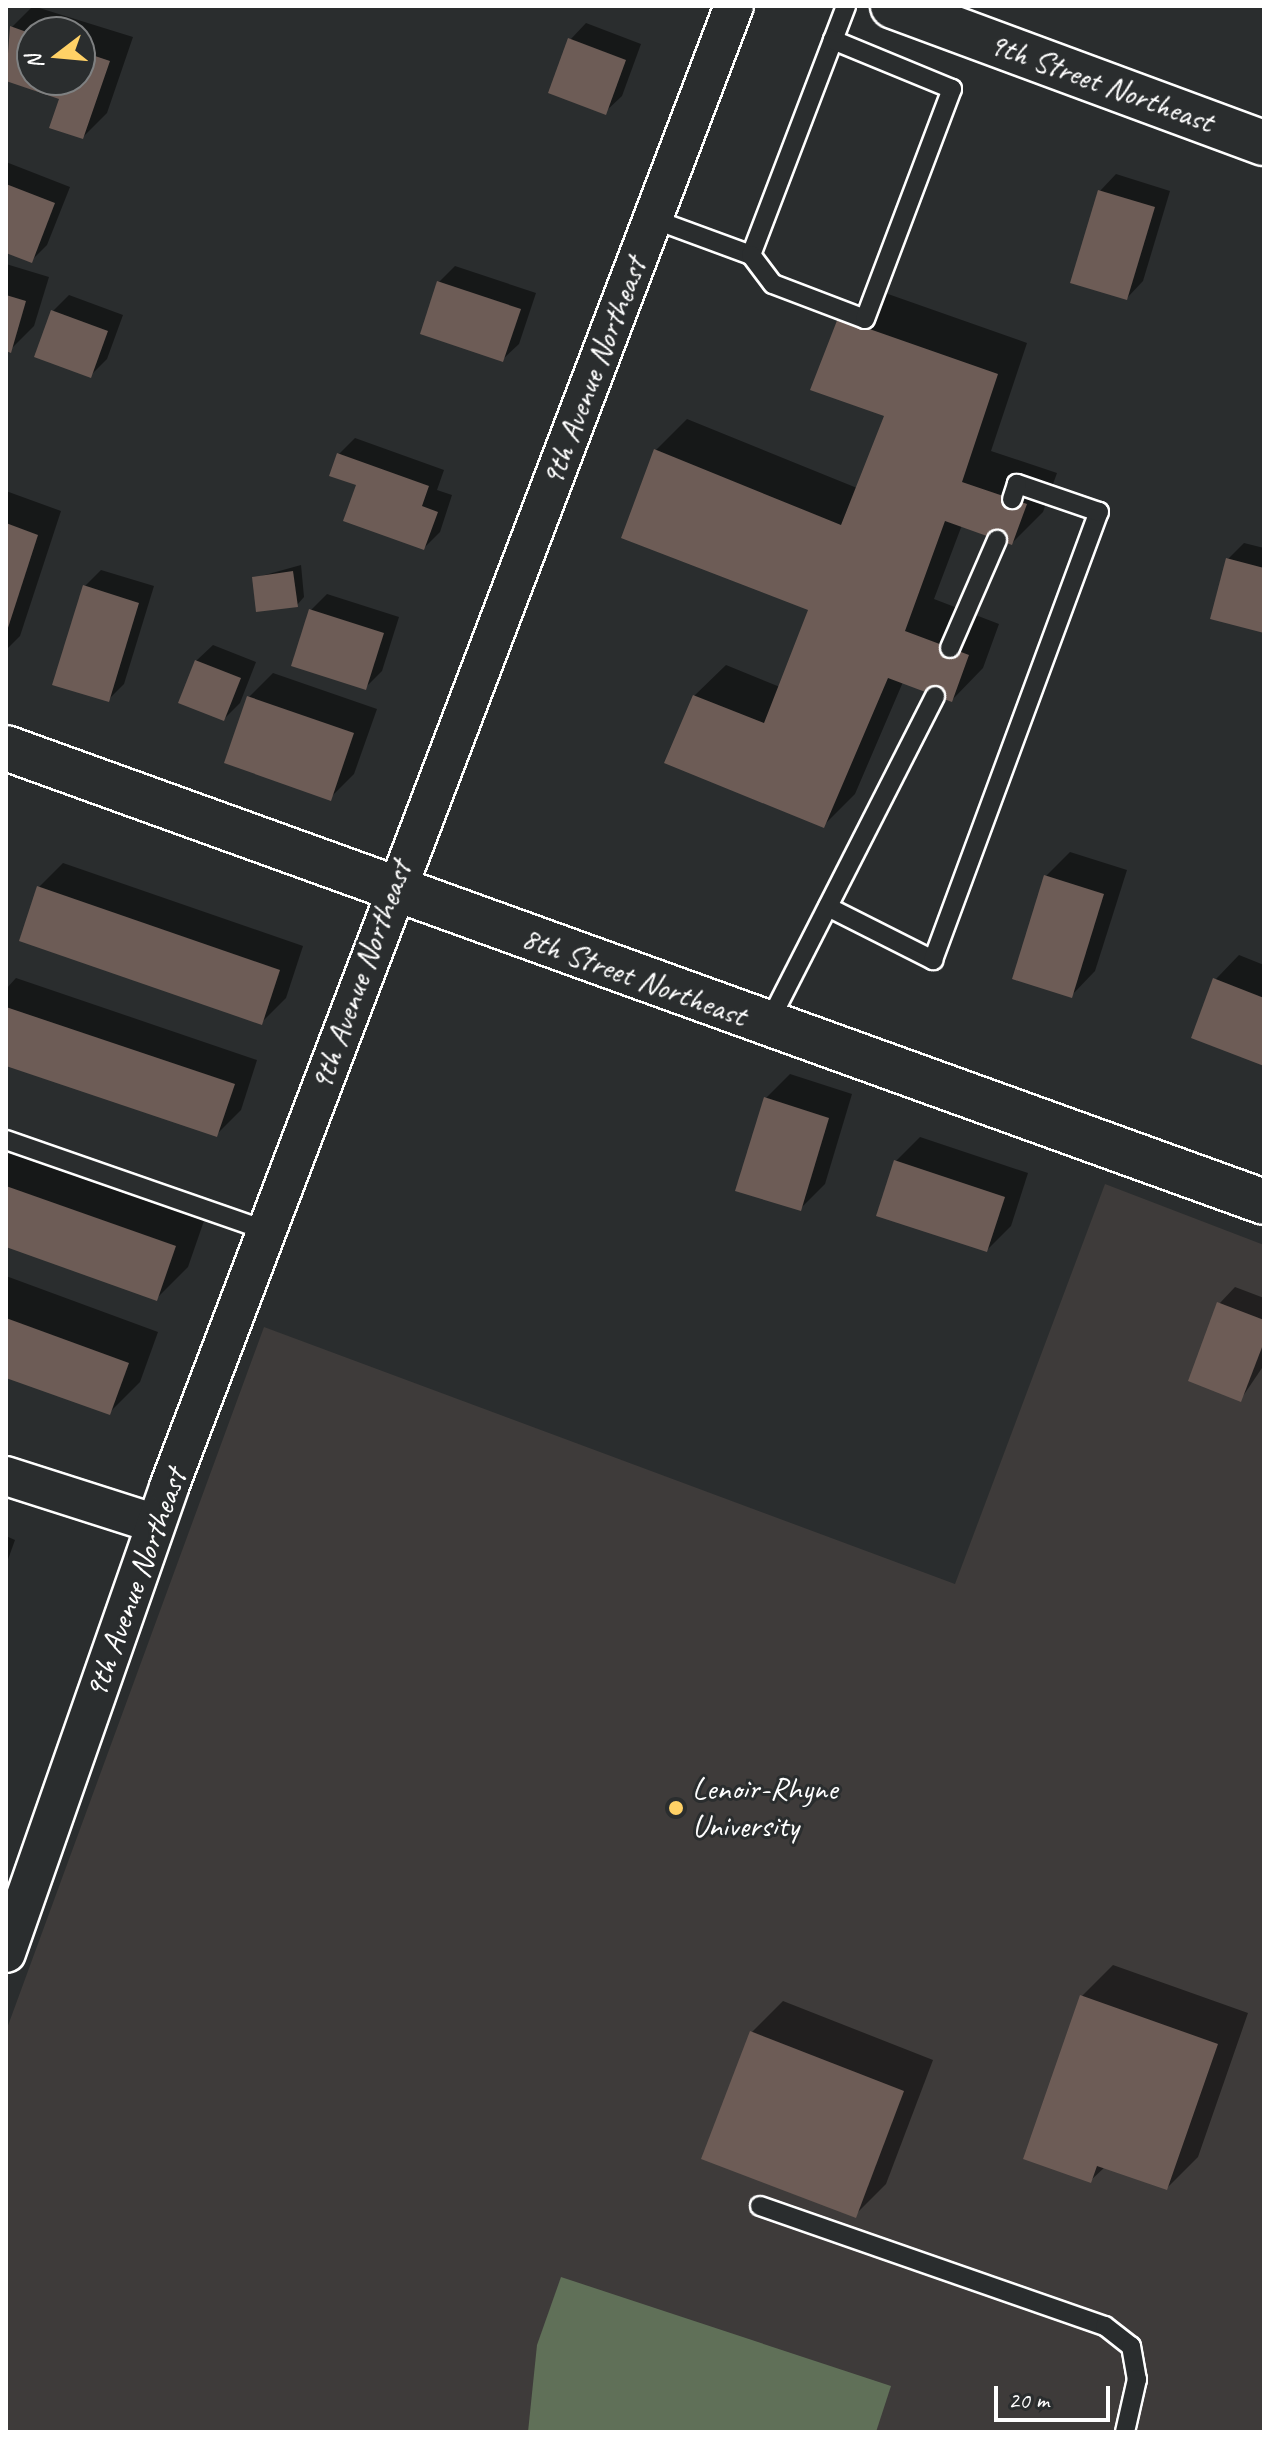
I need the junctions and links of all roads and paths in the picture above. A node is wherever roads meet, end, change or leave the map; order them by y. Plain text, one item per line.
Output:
1 (734, 6) edge
2 (846, 6) edge
3 (893, 6) edge
4 (833, 40) junction
5 (1261, 136) edge
6 (653, 219) junction
7 (751, 255) junction
8 (1012, 499) dead end
9 (997, 540) dead end
10 (950, 648) dead end
11 (935, 696) dead end
12 (6, 748) edge
13 (393, 890) junction
14 (828, 907) junction
15 (768, 1024) junction
16 (6, 1140) edge
17 (1264, 1202) edge
18 (270, 1232) junction
19 (6, 1476) edge
20 (156, 1524) junction
21 (6, 1953) edge
22 (760, 2206) dead end
23 (1125, 2432) edge

1 - 6 street, 9th Avenue Northeast
2 - 4 lane
3 - 5 main road, 9th Street Northeast
4 - 7 lane
4 - 7 lane
6 - 7 lane
6 - 13 street, 9th Avenue Northeast
8 - 14 lane
9 - 10 lane
11 - 14 lane
12 - 13 main road, 8th Street Northeast
13 - 15 main road, 8th Street Northeast
13 - 18 street, 9th Avenue Northeast
14 - 15 lane
15 - 17 main road, 8th Street Northeast
16 - 18 lane
18 - 20 street, 9th Avenue Northeast
19 - 20 street
20 - 21 street, 9th Avenue Northeast
22 - 23 lane

